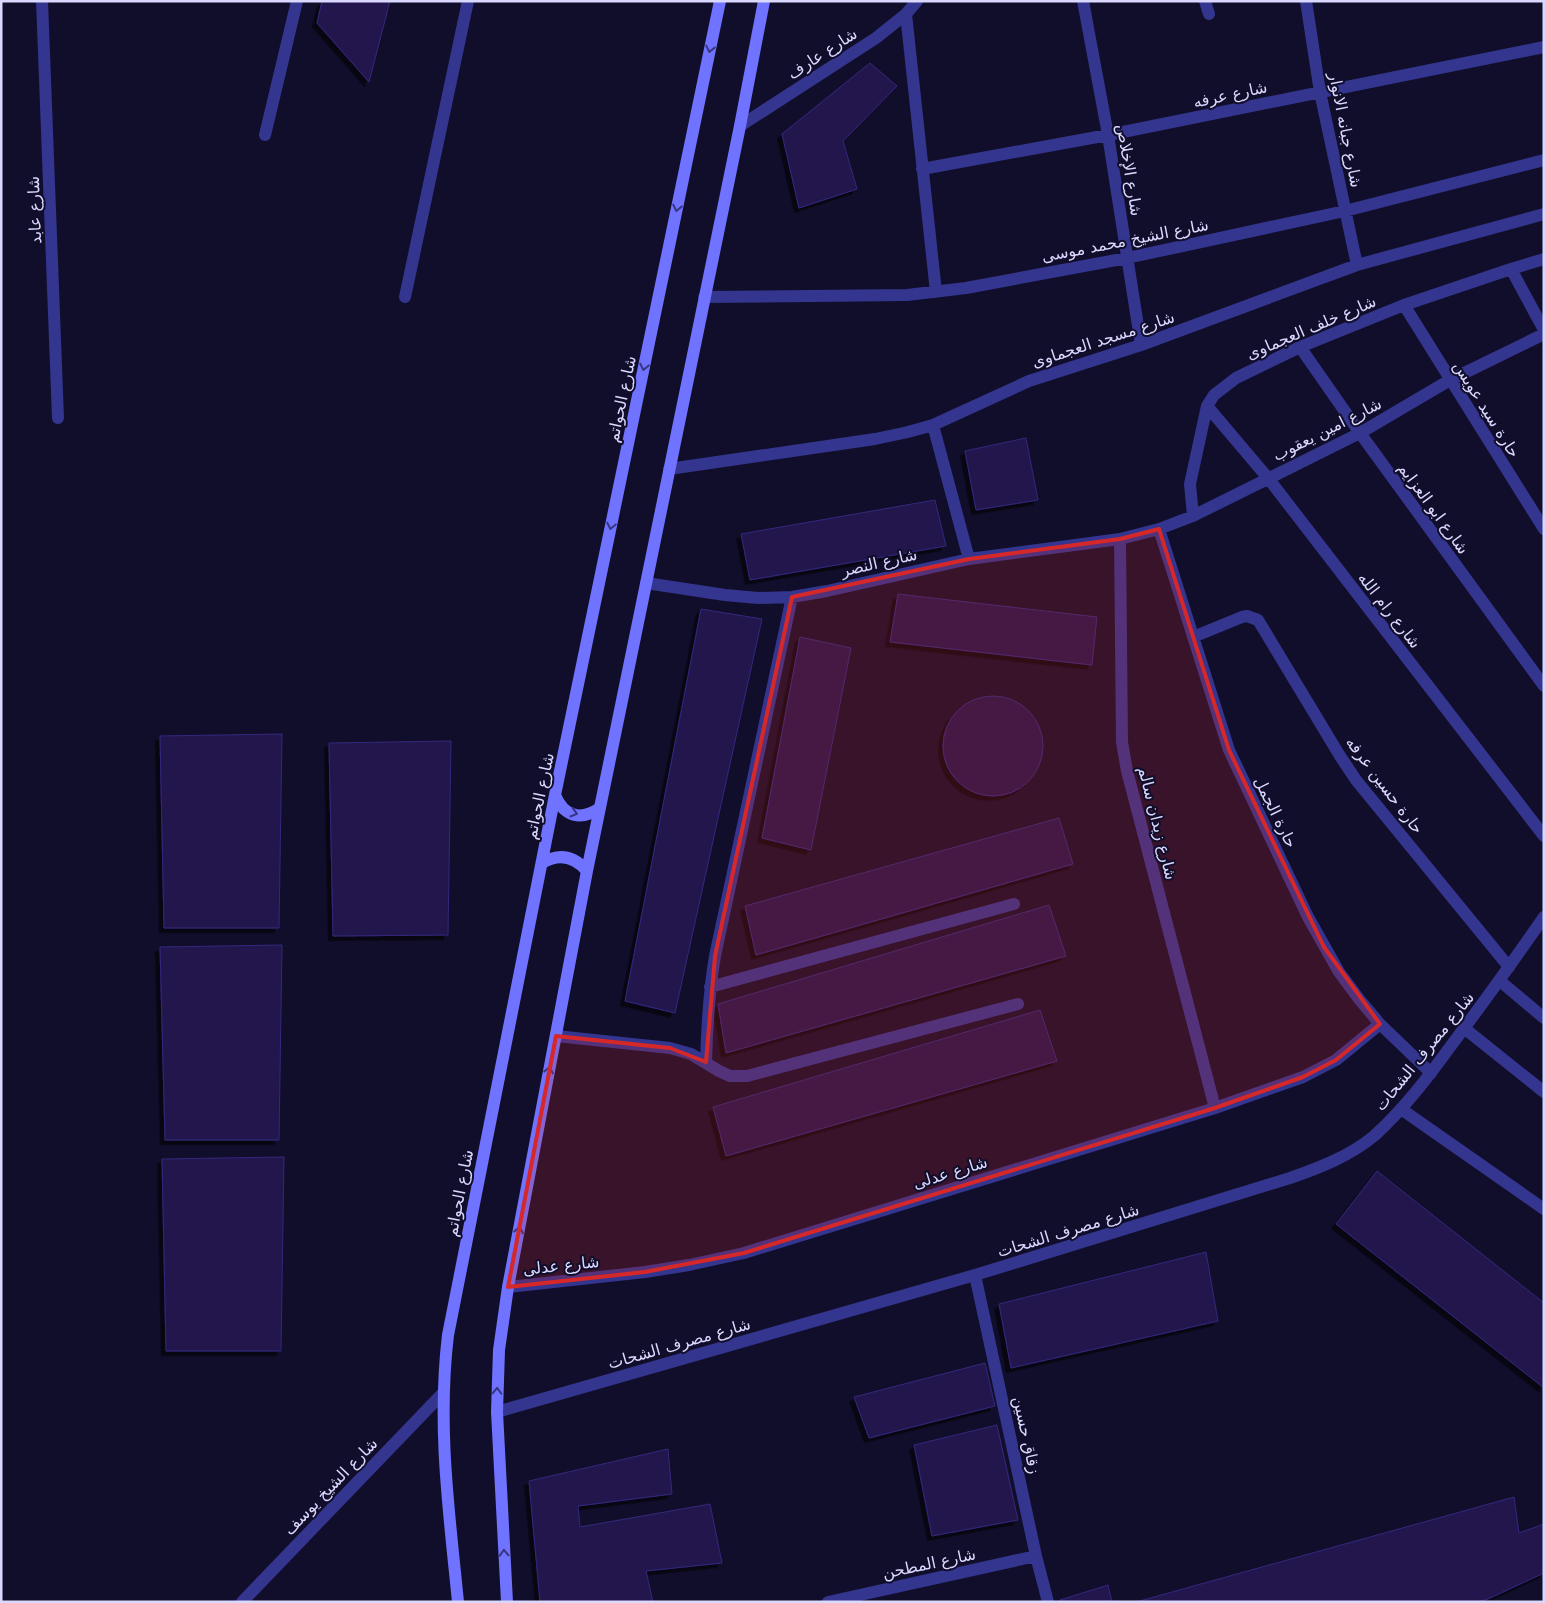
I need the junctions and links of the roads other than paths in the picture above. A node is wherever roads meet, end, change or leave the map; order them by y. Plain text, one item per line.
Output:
1 (42, 1) edge
2 (297, 1) edge
3 (468, 1) edge
4 (720, 1) edge
5 (764, 1) edge
6 (918, 1) edge
7 (1083, 1) edge
8 (1205, 1) edge
9 (1306, 1) edge
10 (906, 14) junction
11 (1209, 14) dead end
12 (1544, 47) edge
13 (1320, 92) junction
14 (740, 126) junction
15 (265, 135) dead end
16 (1108, 136) junction
17 (1544, 160) edge
18 (922, 169) junction
19 (1345, 211) junction
20 (1544, 214) edge
21 (1127, 258) junction
22 (1544, 259) edge
23 (1357, 265) junction
24 (1511, 269) junction
25 (936, 292) junction
26 (405, 296) dead end
27 (704, 297) junction
28 (1404, 305) junction
29 (1544, 330) edge
30 (1544, 334) edge
31 (1141, 345) junction
32 (1300, 347) junction
33 (1450, 380) junction
34 (1207, 406) junction
35 (58, 418) dead end
36 (933, 425) junction
37 (1360, 433) junction
38 (669, 469) junction
39 (1268, 478) junction
40 (1193, 516) junction
41 (1159, 529) junction
42 (1544, 529) edge
43 (1120, 539) junction
44 (969, 559) junction
45 (646, 583) junction
46 (792, 597) junction
47 (1192, 637) junction
48 (1544, 686) edge
49 (555, 795) junction
50 (600, 808) junction
51 (1544, 836) edge
52 (542, 863) junction
53 (587, 872) junction
54 (1014, 904) dead end
55 (1544, 917) edge
56 (1510, 967) junction
57 (1500, 981) junction
58 (710, 987) junction
59 (1018, 1004) dead end
60 (1544, 1018) edge
61 (1380, 1024) junction
62 (1464, 1028) junction
63 (556, 1036) junction
64 (706, 1062) junction
65 (1431, 1073) junction
66 (1544, 1092) edge
67 (1215, 1108) junction
68 (1401, 1108) junction
69 (1544, 1209) edge
70 (975, 1275) junction
71 (508, 1287) junction
72 (443, 1393) junction
73 (497, 1412) junction
74 (1036, 1556) junction
75 (242, 1602) edge
76 (458, 1602) edge
77 (507, 1602) edge
78 (828, 1602) edge
79 (1048, 1602) edge

1 - 35 street, شارع عابد
2 - 15 street
3 - 26 street
4 -> 49 main road, شارع الحواتم
5 - 14 main road
6 - 10 street, شارع عارف
7 - 16 street, شارع الإخلاص
8 - 11 street
9 - 13 street, شارع جبانه الانوار
10 - 14 street, شارع عارف
10 - 18 street
12 - 13 street, شارع عرفه
13 - 16 street, شارع عرفه
13 - 19 street, شارع جبانه الانوار
14 - 27 main road
16 - 18 street, شارع عرفه
16 - 21 street, شارع الإخلاص
17 - 19 street, شارع الشيخ محمد موسى
18 - 25 street
19 - 21 street, شارع الشيخ محمد موسى
19 - 23 street, شارع جبانه الانوار
20 - 23 street, شارع مسجد العجماوى
21 - 25 street, شارع الشيخ محمد موسى
21 - 31 street, شارع الإخلاص
22 - 24 street, شارع خلف العجماوى
23 - 31 street, شارع مسجد العجماوى
24 - 28 street, شارع خلف العجماوى
24 - 29 street
25 - 27 street, شارع الشيخ محمد موسى
27 - 38 main road
28 - 32 street, شارع خلف العجماوى
28 - 33 street, حارة سيد عويس
30 - 33 street, شارع امين يعقوب
31 - 36 street, شارع مسجد العجماوى
32 - 34 street, شارع خلف العجماوى
32 - 37 street, شارع ابو العزايم
33 - 37 street, شارع امين يعقوب
33 - 42 street, حارة سيد عويس
34 - 39 street, شارع رام الله
34 - 40 street, شارع خلف العجماوى
36 - 38 street, شارع مسجد العجماوى
36 - 44 street
37 - 39 street, شارع امين يعقوب
37 - 48 street, شارع ابو العزايم
38 - 45 main road
39 - 40 street, شارع امين يعقوب
39 - 51 street, شارع رام الله
40 - 41 street, شارع امين يعقوب
41 - 43 street, شارع امين يعقوب
41 - 47 street, حارة الجمل
43 - 44 street, شارع النصر
43 - 67 street, شارع زيدان سالم
44 - 46 street, شارع النصر
45 - 46 street, شارع النصر
45 - 50 main road
46 - 58 street
47 - 56 street, حارة حسين عرفه
47 - 61 street, حارة الجمل
49 -> 50 main road
49 - 52 main road, شارع الحواتم
50 - 53 main road
52 - 53 main road
52 - 72 main road, شارع الحواتم
53 - 63 main road
54 - 58 street
55 - 56 street, شارع مصرف الشحات
56 - 57 street, شارع مصرف الشحات
57 - 60 street
57 - 62 street, شارع مصرف الشحات
58 - 64 street
59 - 64 street
61 - 65 street, حارة الجمل
61 - 67 street, شارع عدلى
62 - 65 street, شارع مصرف الشحات
62 - 66 street
63 - 64 street
71 -> 63 main road
65 - 68 street, شارع مصرف الشحات
67 - 71 street, شارع عدلى
68 - 69 street
68 - 70 street, شارع مصرف الشحات
70 - 73 street, شارع مصرف الشحات
70 - 74 street, زقاق حسين
73 -> 71 main road
72 - 75 street, شارع الشيخ يوسف
72 - 76 main road, شارع الحواتم
77 -> 73 main road
74 - 78 street, شارع المطحن
74 - 79 street, زقاق حسين

